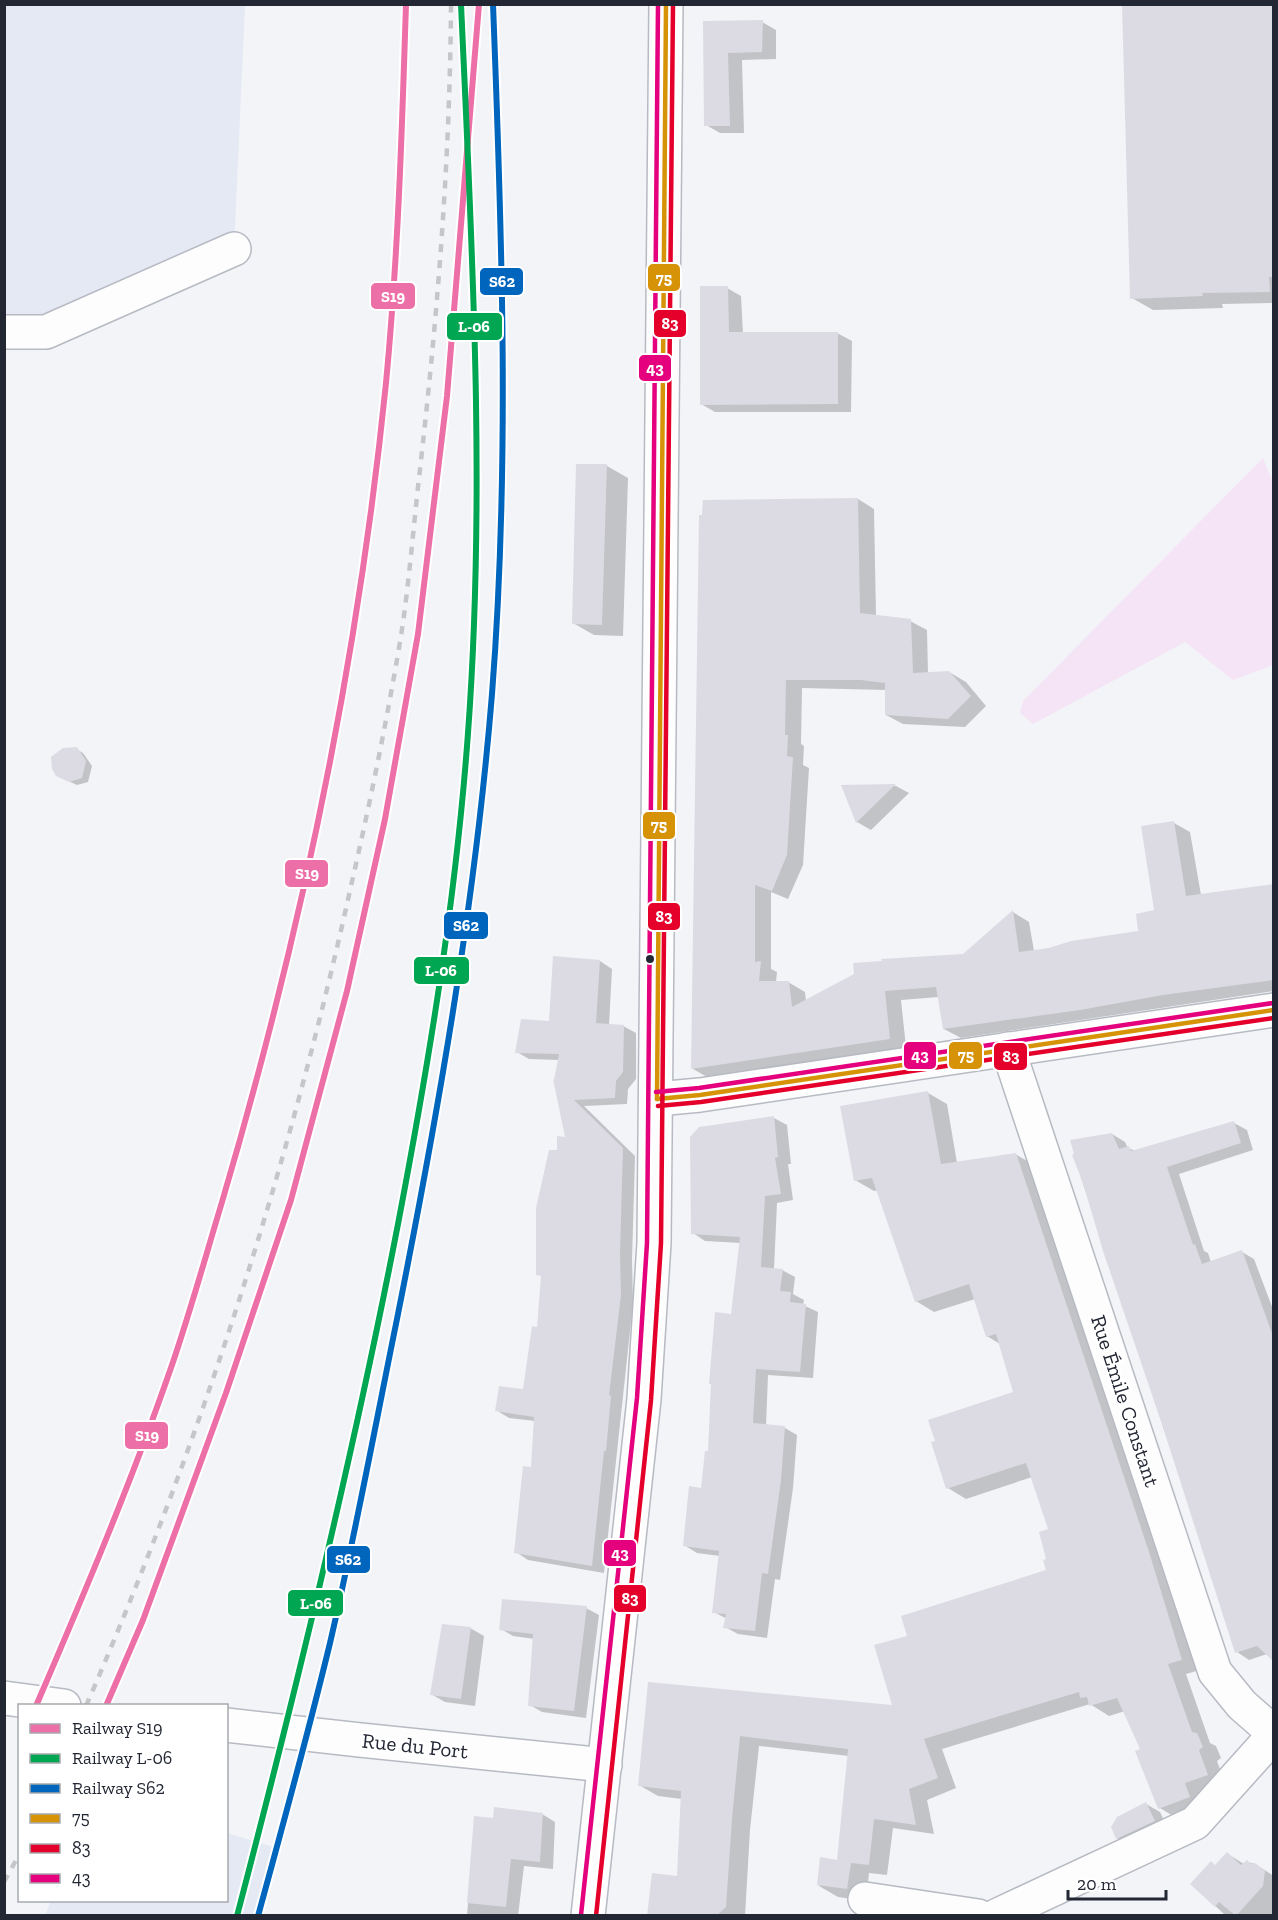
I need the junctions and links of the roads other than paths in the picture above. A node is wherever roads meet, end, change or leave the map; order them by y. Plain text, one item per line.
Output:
1 (666, 4) edge
2 (234, 249) dead end
3 (4, 332) edge
4 (1274, 1010) edge
5 (1008, 1049) junction
6 (657, 1099) junction
7 (4, 1698) edge
8 (49, 1704) edge
9 (228, 1725) edge
10 (1274, 1734) edge
11 (605, 1764) junction
12 (865, 1899) dead end
13 (588, 1916) edge
14 (978, 1916) edge
15 (996, 1916) edge

1 - 6 main road
2 - 3 main road
4 - 5 main road
5 - 6 main road
5 - 10 main road, Rue Émile Constant
6 - 11 main road
7 - 8 main road
9 - 11 main road, Rue du Port
10 - 15 main road, Rue Émile Constant
11 - 13 main road
12 - 14 main road

